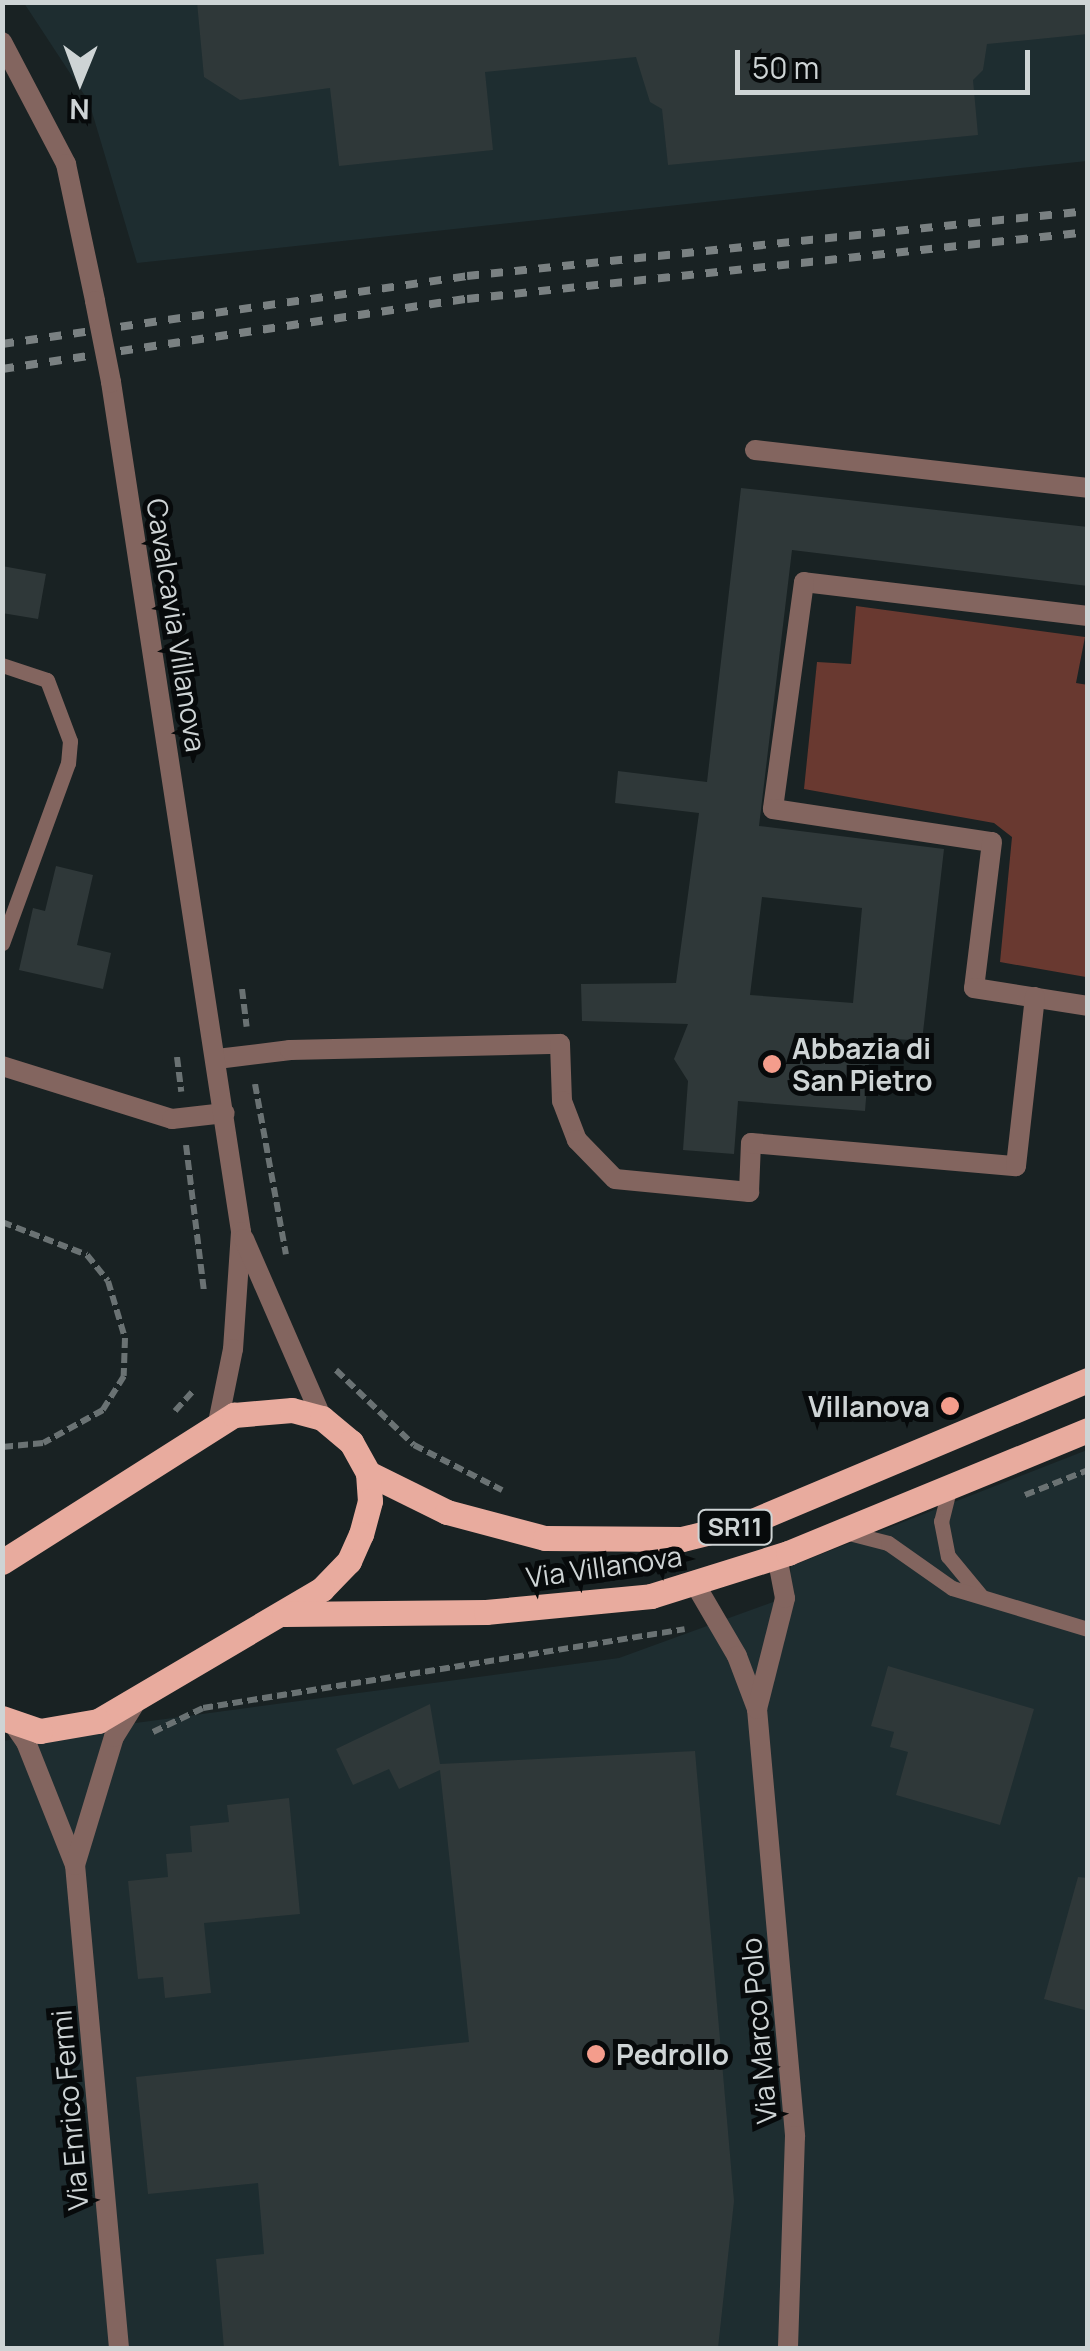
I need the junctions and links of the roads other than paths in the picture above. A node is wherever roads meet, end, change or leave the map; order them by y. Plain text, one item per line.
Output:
1 (2, 42) edge
2 (755, 450) dead end
3 (1088, 488) edge
4 (1088, 616) edge
5 (2, 665) edge
6 (2, 944) edge
7 (1035, 997) junction
8 (1088, 1006) edge
9 (217, 1059) junction
10 (2, 1066) edge
11 (225, 1113) junction
12 (241, 1232) junction
13 (1088, 1380) edge
14 (322, 1418) junction
15 (218, 1423) junction
16 (1088, 1430) edge
17 (368, 1473) junction
18 (950, 1486) junction
19 (842, 1532) junction
20 (778, 1556) junction
21 (2, 1562) edge
22 (695, 1584) junction
23 (983, 1599) junction
24 (279, 1614) junction
25 (1088, 1629) edge
26 (137, 1700) junction
27 (757, 1709) junction
28 (7, 1720) edge
29 (76, 1865) junction
30 (118, 2348) edge
31 (788, 2348) edge

1 - 9 street, Cavalcavia Villanova, bridge
2 - 3 street
4 - 7 street
5 - 6 lane
7 - 8 street
7 - 9 street
9 - 11 street, Cavalcavia Villanova
10 - 11 street
11 - 12 street, Cavalcavia Villanova
12 - 14 street, Cavalcavia Villanova
12 - 15 street, Cavalcavia Villanova
13 - 17 main road, Via Villanova / SR11
14 - 15 main road
14 - 17 main road
15 - 21 main road
16 - 18 main road, Via Villanova / SR11
17 - 24 main road
18 - 19 main road, Via Villanova / SR11
18 - 23 lane
19 - 20 main road, Via Villanova / SR11
19 - 23 lane
20 - 22 main road, Via Villanova / SR11
20 - 27 street, Via Marco Polo
22 - 24 main road, Via Villanova / SR11
22 - 27 street, Via Marco Polo
23 - 25 lane
24 - 26 main road
26 - 28 main road
26 - 29 street, Via Enrico Fermi
27 - 31 street, Via Marco Polo
28 - 29 street, Via Enrico Fermi
29 - 30 street, Via Enrico Fermi

